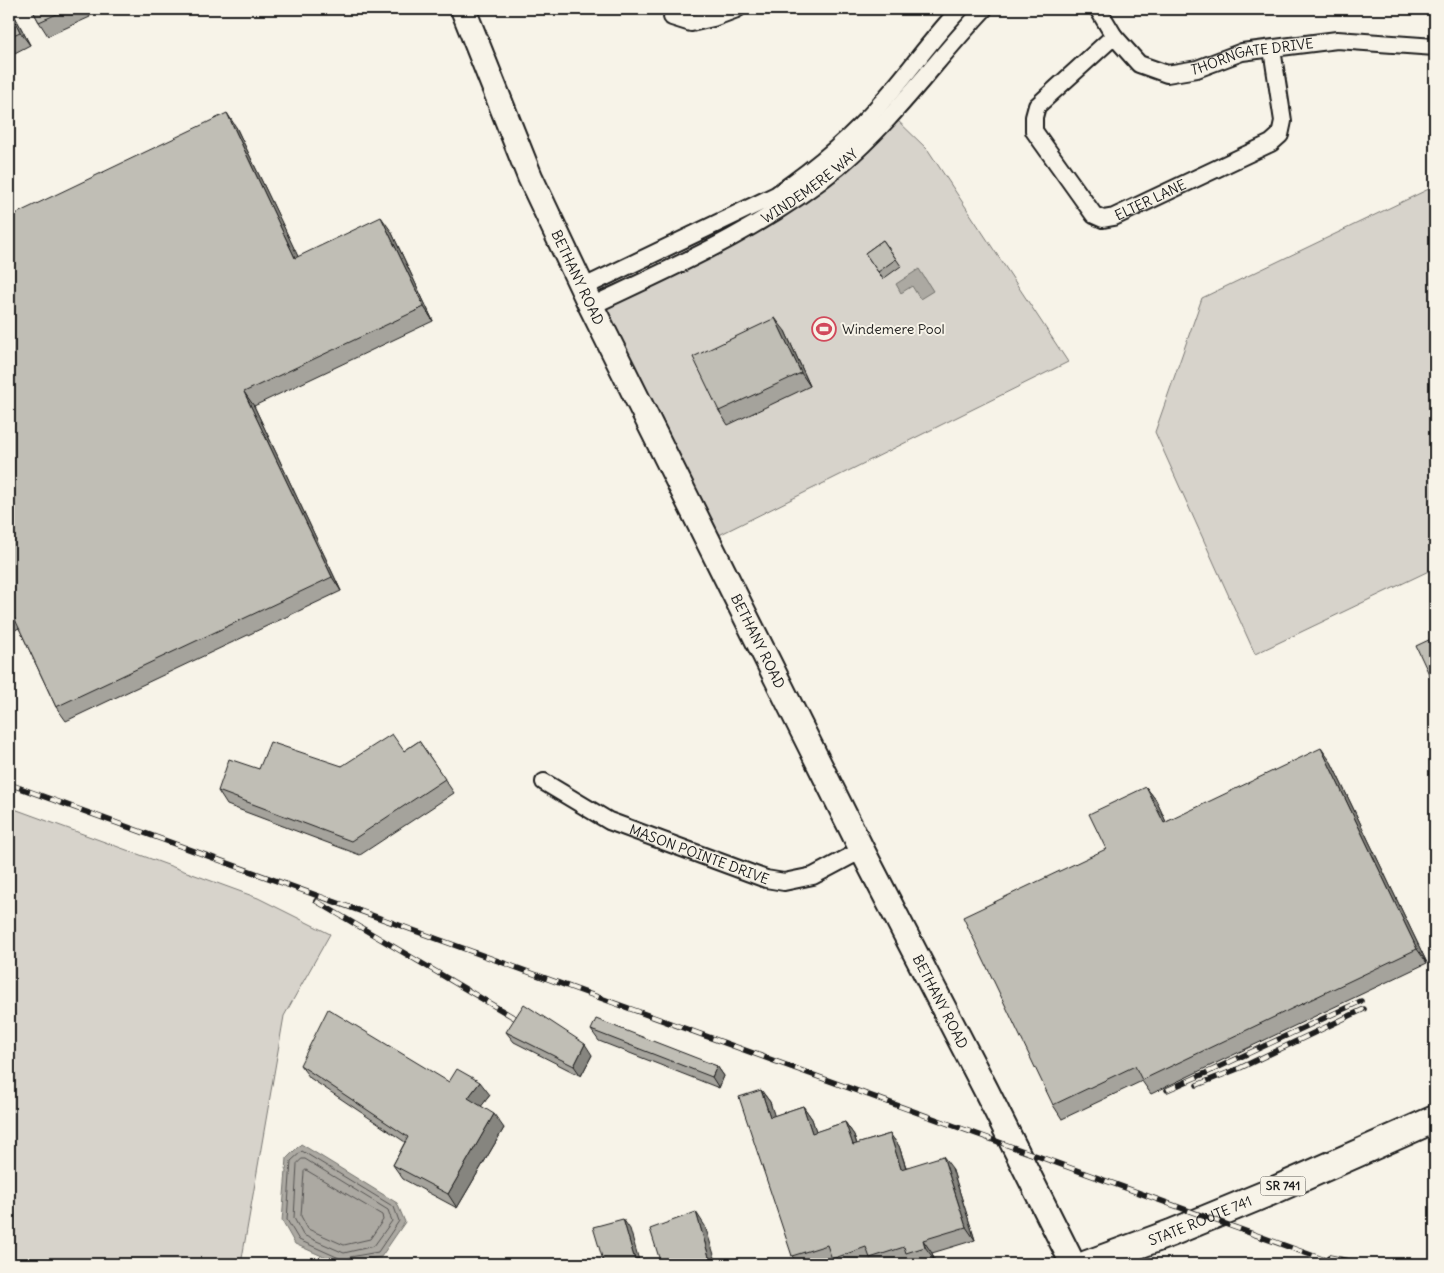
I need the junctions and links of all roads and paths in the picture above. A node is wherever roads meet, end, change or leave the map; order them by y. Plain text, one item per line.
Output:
1 (463, 9) edge
2 (737, 9) edge
3 (960, 9) edge
4 (984, 9) edge
5 (1098, 9) edge
6 (672, 17) dead end
7 (1114, 36) junction
8 (1435, 47) edge
9 (1272, 49) junction
10 (586, 297) junction
11 (544, 782) dead end
12 (862, 850) junction
13 (1435, 1119) edge
14 (1073, 1264) edge
15 (1087, 1264) edge

1 - 10 main road, BETHANY ROAD
2 - 6 street
3 - 10 street, WINDEMERE WAY
4 - 10 street, WINDEMERE WAY
5 - 7 street, THORNGATE DRIVE
7 - 9 street, THORNGATE DRIVE
7 - 9 street, ELTER LANE
8 - 9 street, THORNGATE DRIVE
10 - 12 main road, BETHANY ROAD
11 - 12 street, MASON POINTE DRIVE
12 - 14 main road, BETHANY ROAD
13 - 15 main road, STATE ROUTE 741 / SR 741

